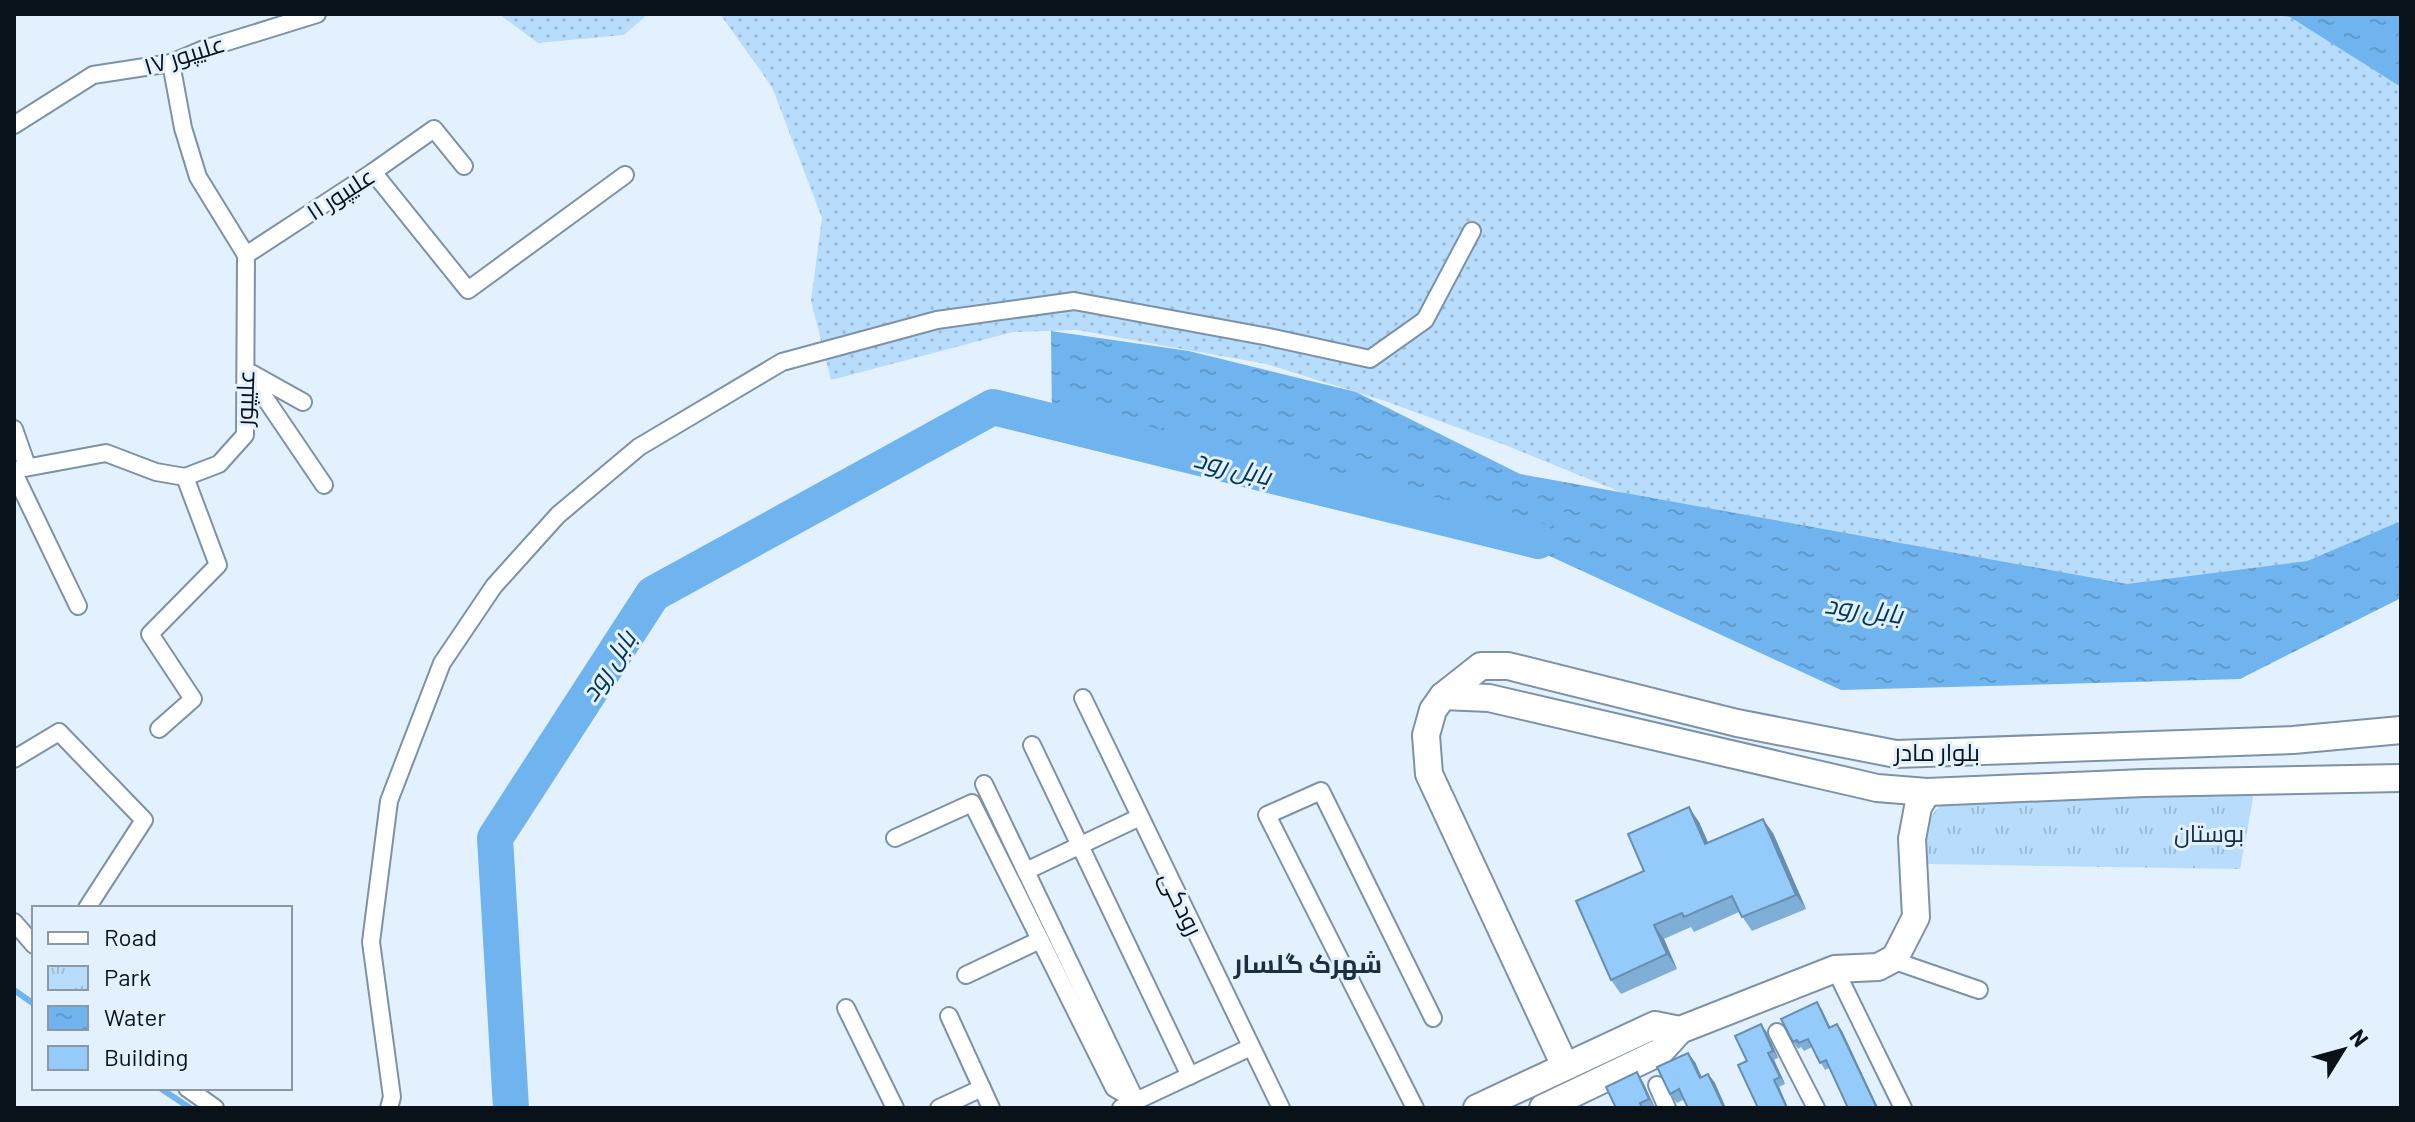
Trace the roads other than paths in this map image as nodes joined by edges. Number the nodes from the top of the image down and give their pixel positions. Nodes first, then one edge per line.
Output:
1 (317, 14) edge
2 (171, 63) junction
3 (14, 125) edge
4 (464, 166) dead end
5 (373, 172) junction
6 (625, 175) dead end
7 (1472, 231) dead end
8 (246, 255) junction
9 (246, 370) junction
10 (303, 402) dead end
11 (14, 429) edge
12 (18, 470) edge
13 (185, 477) junction
14 (324, 485) dead end
15 (78, 606) dead end
16 (1443, 696) junction
17 (1083, 698) dead end
18 (159, 729) dead end
19 (2401, 730) edge
20 (1032, 745) dead end
21 (14, 759) edge
22 (2401, 778) edge
23 (984, 784) dead end
24 (1927, 792) junction
25 (1140, 817) junction
26 (895, 838) dead end
27 (1080, 846) junction
28 (1026, 871) junction
29 (88, 906) edge
30 (14, 922) edge
31 (1040, 940) junction
32 (32, 943) edge
33 (1892, 960) junction
34 (1835, 969) junction
35 (966, 975) dead end
36 (1979, 990) dead end
37 (846, 1008) dead end
38 (949, 1016) dead end
39 (1433, 1018) dead end
40 (1680, 1030) junction
41 (1777, 1032) dead end
42 (1251, 1047) junction
43 (1565, 1066) junction
44 (1190, 1076) junction
45 (1657, 1085) edge
46 (982, 1088) junction
47 (190, 1090) edge
48 (1133, 1106) edge
49 (215, 1108) edge
50 (389, 1108) edge
51 (895, 1108) edge
52 (939, 1108) edge
53 (991, 1108) edge
54 (1281, 1108) edge
55 (1415, 1108) edge
56 (1477, 1108) edge
57 (1543, 1108) edge
58 (1667, 1108) edge
59 (1816, 1108) edge
60 (1903, 1108) edge

1 - 2 street, علیپور ۱۷
2 - 3 street, علیپور ۱۷
2 - 8 street
4 - 5 street, علیپور ۱۱
5 - 6 street
5 - 8 street, علیپور ۱۱
7 - 50 street
8 - 9 street, علیپور
9 - 10 street
9 - 13 street, علیپور
9 - 14 street
11 - 12 street
12 - 13 street
12 - 15 street
13 - 18 street
16 - 19 main road, بلوار مادر
16 - 24 main road, بلوار مادر
16 - 43 main road, بلوار مادر
17 - 25 street, رودکی
20 - 27 street
21 - 29 street
22 - 24 main road, بلوار مادر
23 - 28 street
24 - 33 main road
25 - 27 street
25 - 42 street, رودکی
26 - 31 street
27 - 28 street
27 - 44 street
28 - 48 street
30 - 32 street
31 - 35 street
31 - 48 street
33 - 34 main road
33 - 36 street
34 - 40 main road
34 - 60 street
37 - 51 street
38 - 46 street
39 - 55 street
40 - 43 main road
40 - 57 main road
41 - 59 street
42 - 44 street
42 - 54 street, رودکی
43 - 56 main road
44 - 48 street
45 - 58 street
46 - 52 street
46 - 53 street
47 - 49 street

